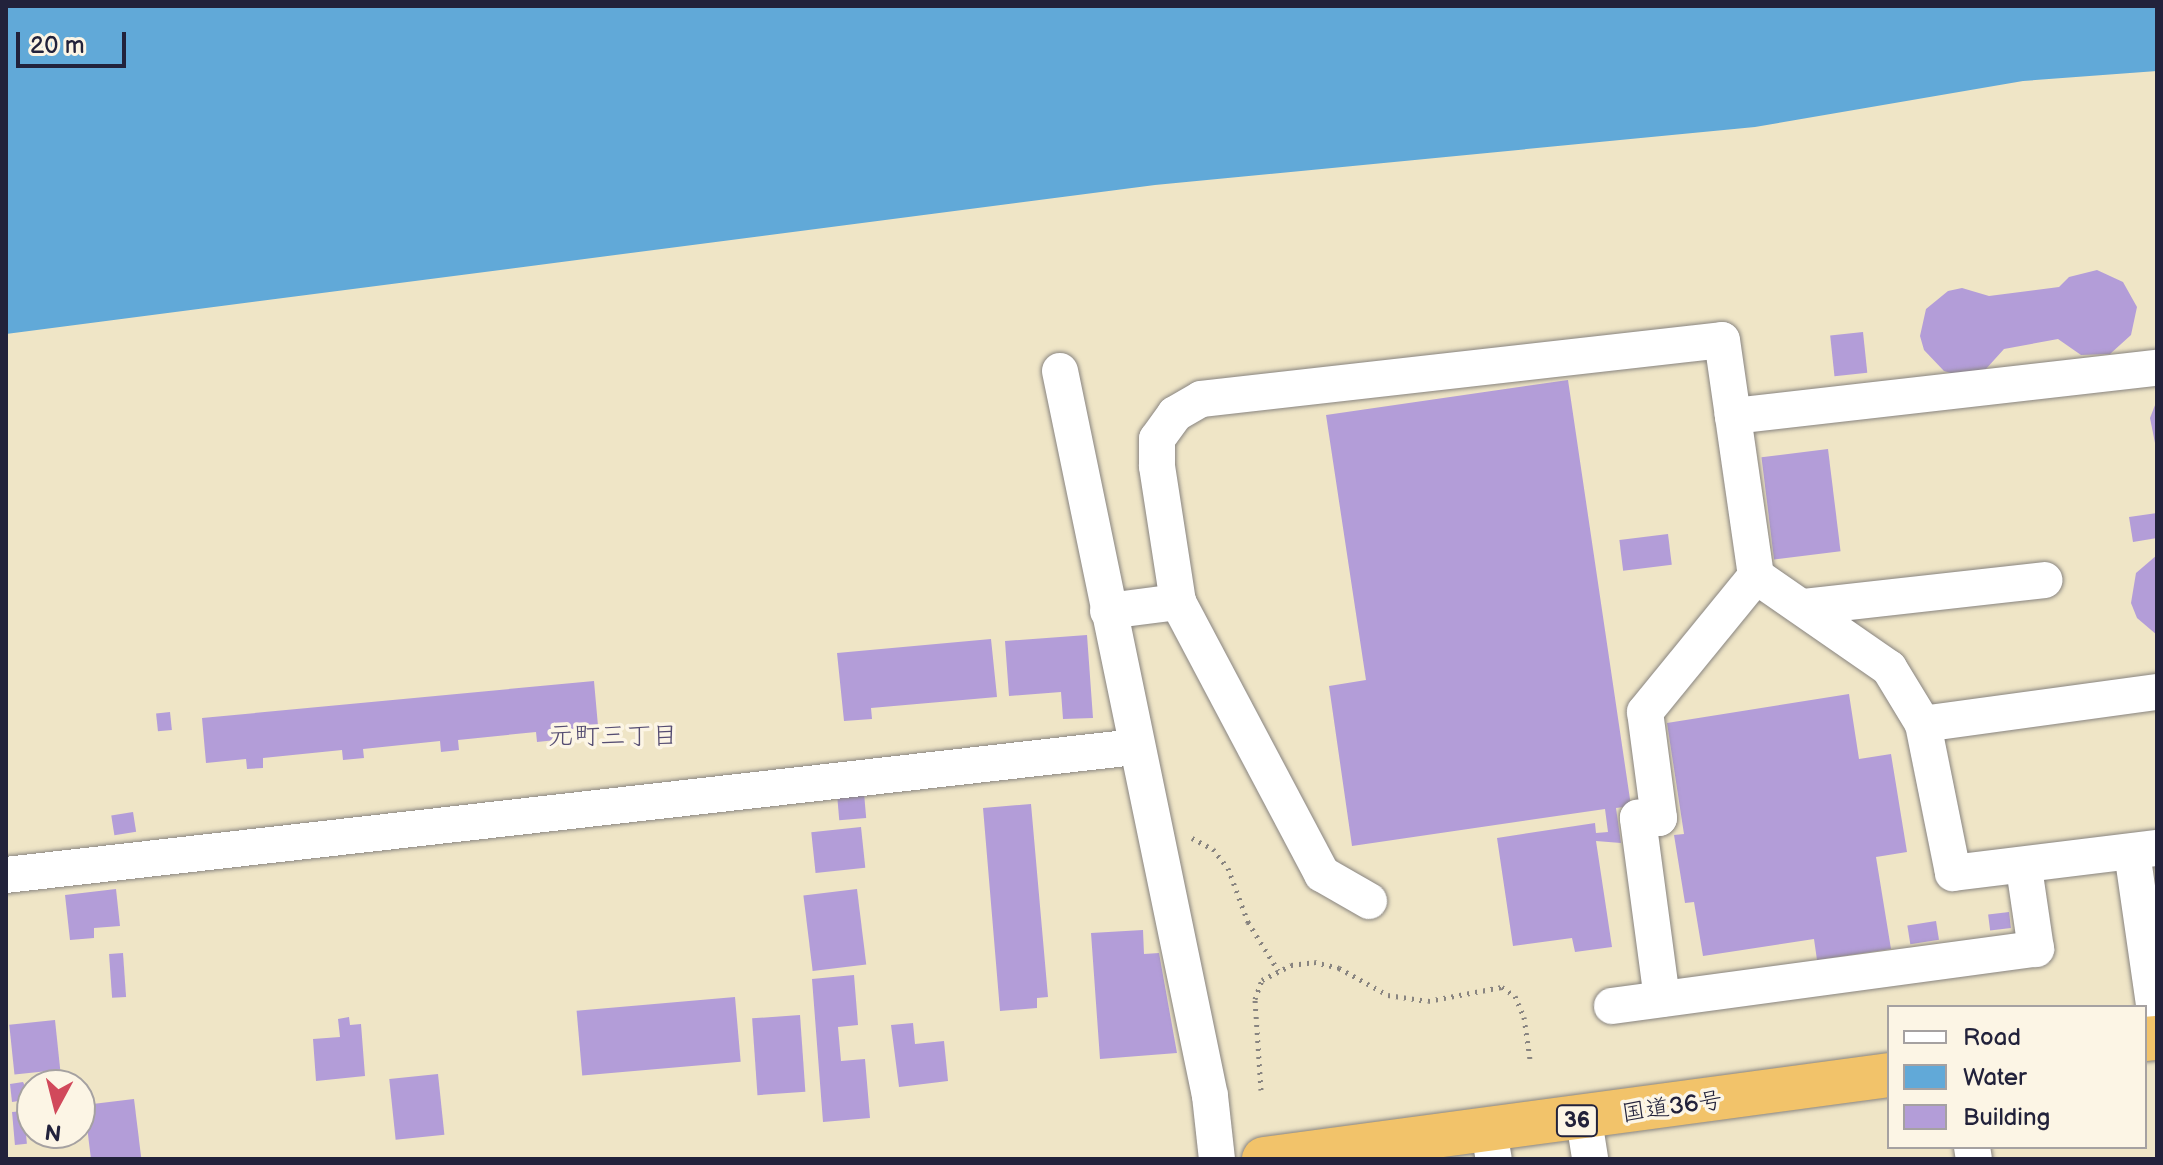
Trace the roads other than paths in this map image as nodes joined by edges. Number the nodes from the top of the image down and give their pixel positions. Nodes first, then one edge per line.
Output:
1 (2157, 368) edge
2 (1060, 371) dead end
3 (1733, 416) junction
4 (1756, 576) junction
5 (2044, 580) dead end
6 (1178, 602) junction
7 (1804, 607) junction
8 (1108, 611) junction
9 (2157, 692) edge
10 (1923, 724) junction
11 (1135, 747) junction
12 (2145, 850) edge
13 (2024, 868) junction
14 (6, 875) edge
15 (1369, 901) dead end
16 (1662, 999) junction
17 (1612, 1006) dead end
18 (2157, 1025) edge
19 (1887, 1075) edge
20 (1587, 1140) edge
21 (1492, 1145) edge
22 (1217, 1159) edge
23 (1264, 1159) edge

1 - 3 street
2 - 8 street
3 - 4 street
3 - 6 street
4 - 7 street
4 - 16 street
5 - 7 street
6 - 8 street
6 - 15 street
7 - 10 street
8 - 11 street
9 - 10 street
10 - 13 street
11 - 14 street
11 - 22 street
12 - 13 street
12 - 18 street
13 - 16 street
16 - 17 street
19 - 20 highway, 国道36号 / 36
20 - 21 highway, 国道36号 / 36
21 - 23 highway, 国道36号 / 36

